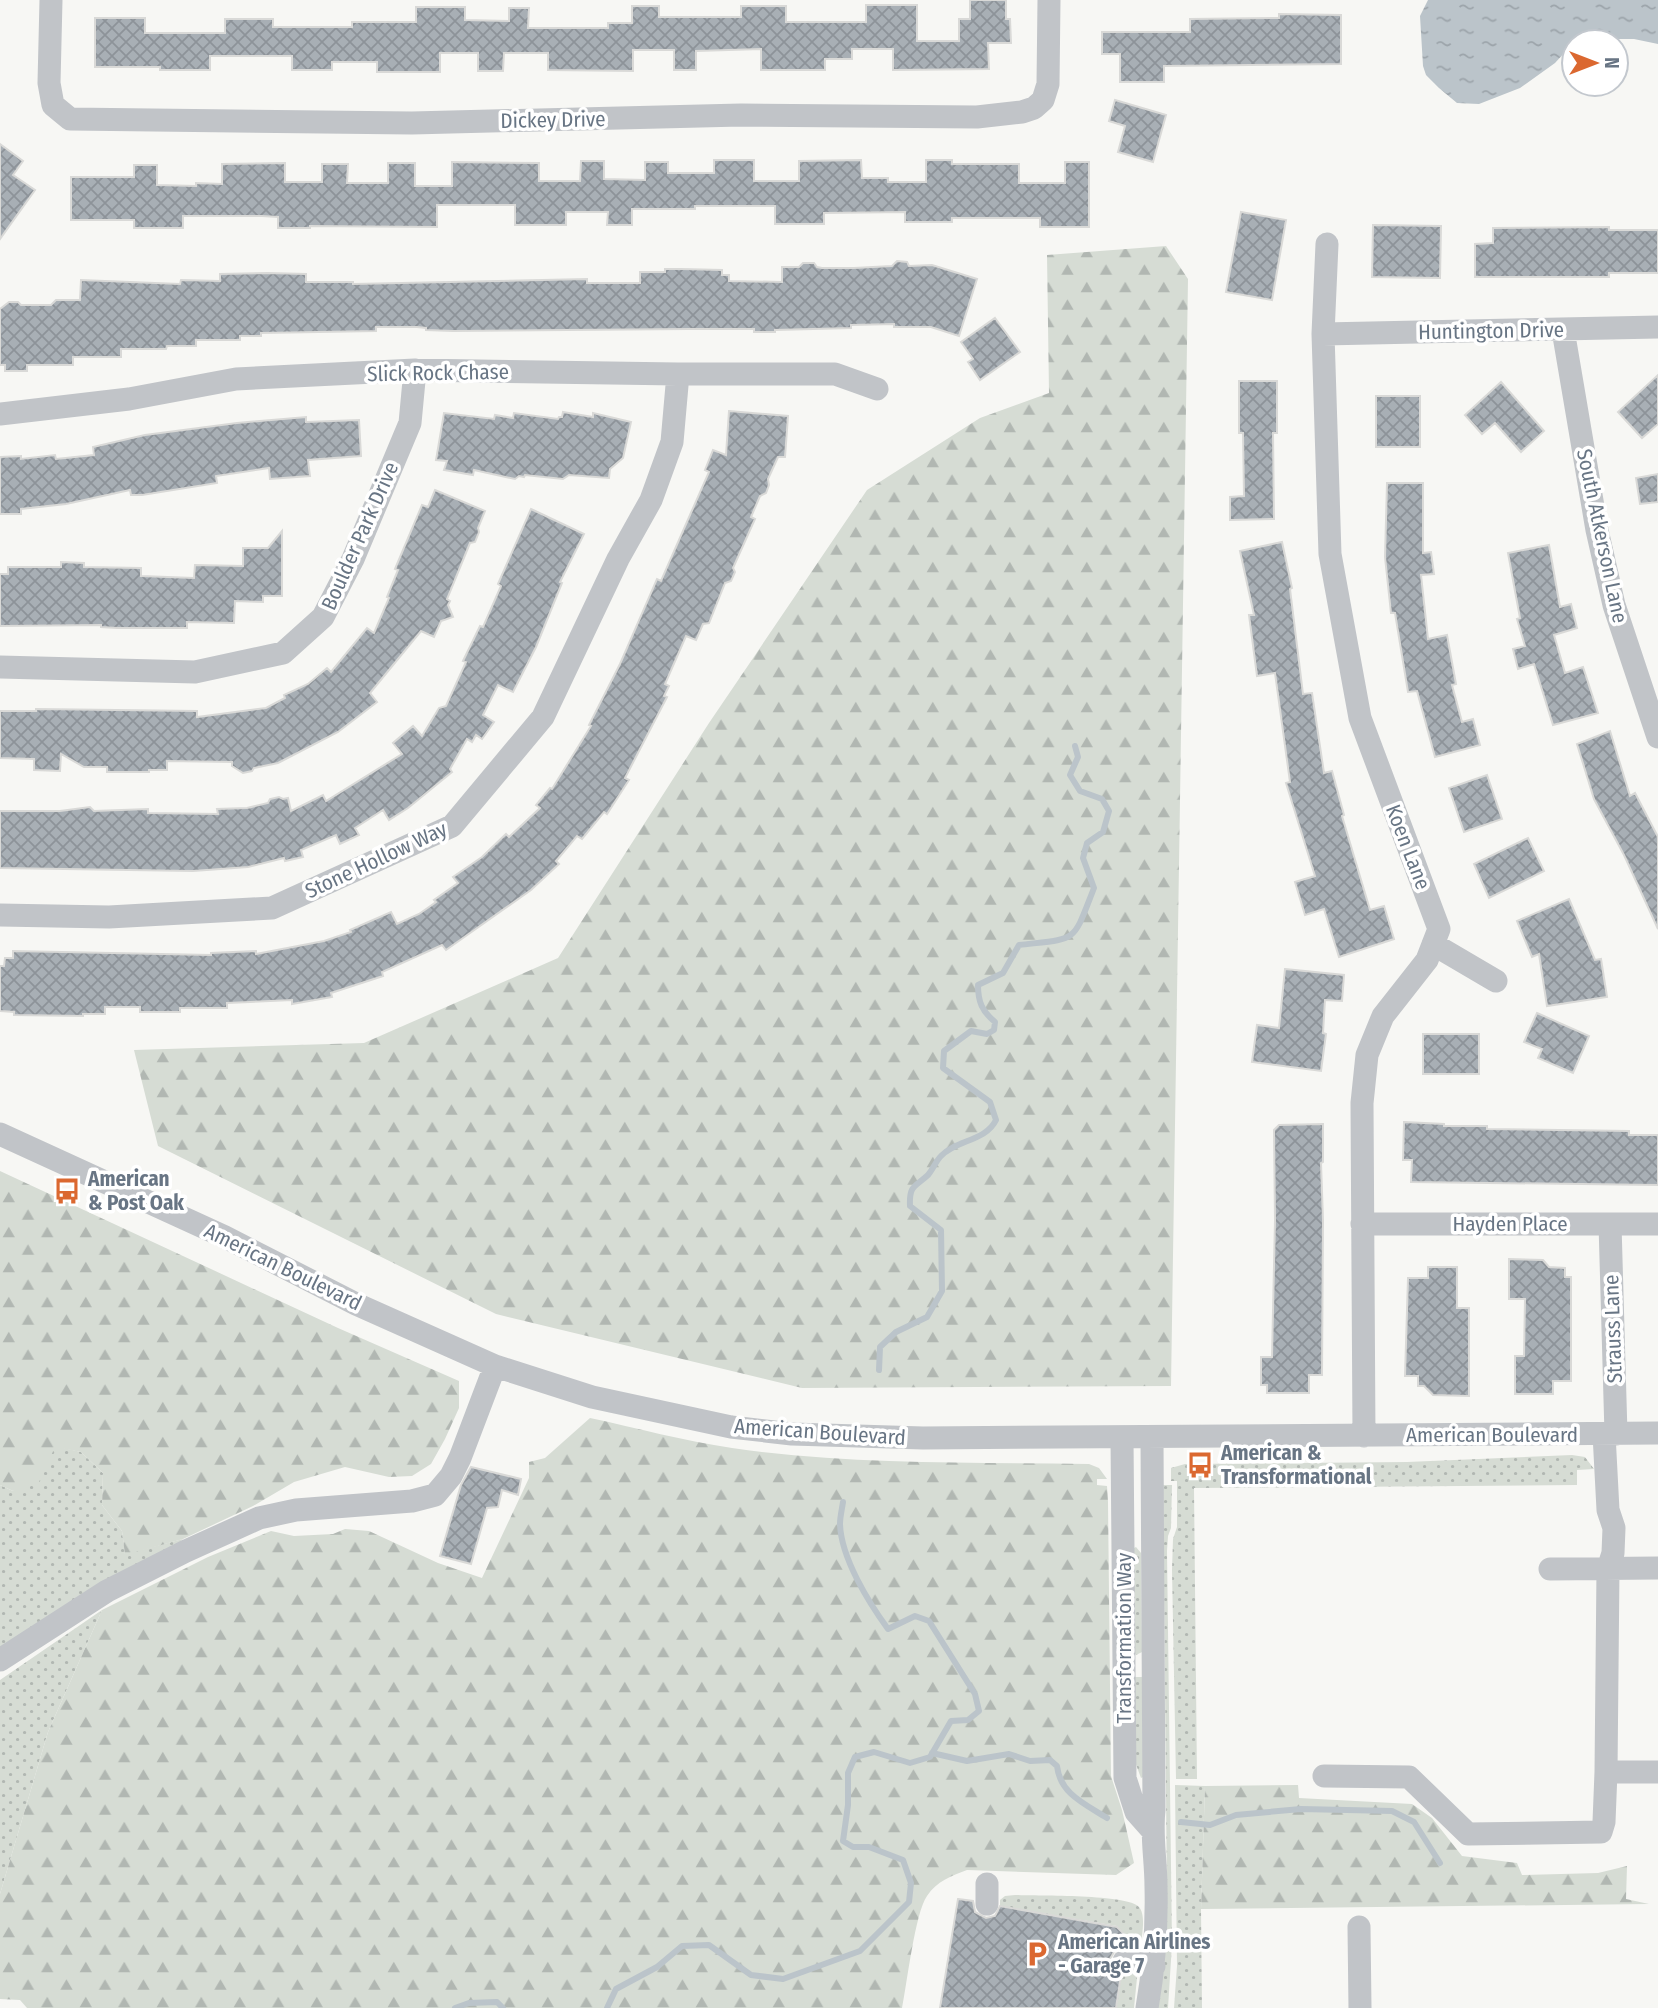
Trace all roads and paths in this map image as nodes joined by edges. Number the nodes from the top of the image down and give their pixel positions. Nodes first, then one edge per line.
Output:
1 (51, 0) edge
2 (1049, 0) edge
3 (1327, 244) dead end
4 (1658, 327) edge
5 (1563, 330) junction
6 (1323, 334) junction
7 (415, 370) junction
8 (678, 374) junction
9 (877, 389) dead end
10 (0, 414) edge
11 (0, 667) edge
12 (1658, 737) edge
13 (0, 915) edge
14 (1433, 944) junction
15 (1496, 981) dead end
16 (0, 1134) edge
17 (1362, 1224) junction
18 (1610, 1224) junction
19 (1658, 1224) edge
20 (495, 1366) junction
21 (1658, 1433) edge
22 (1610, 1434) junction
23 (1364, 1436) junction
24 (1122, 1438) junction
25 (1152, 1438) junction
26 (1658, 1568) edge
27 (1550, 1569) dead end
28 (1608, 1569) junction
29 (0, 1660) edge
30 (1606, 1772) junction
31 (1658, 1772) edge
32 (1324, 1776) dead end
33 (1152, 1830) junction
34 (1359, 1927) dead end
35 (1124, 1961) dead end
36 (1154, 1966) junction
37 (1147, 2008) edge
38 (1360, 2008) edge

1 - 2 street, Dickey Drive
3 - 6 street, Koen Lane
4 - 5 street, Huntington Drive
5 - 6 street, Huntington Drive
5 - 12 street, South Atkerson Lane
6 - 14 street, Koen Lane
7 - 8 street, Slick Rock Chase
7 - 10 street, Slick Rock Chase
7 - 11 street, Boulder Park Drive
8 - 9 street, Slick Rock Chase
8 - 13 street, Stone Hollow Way
14 - 15 street
14 - 17 street
16 - 20 street, American Boulevard
17 - 18 street, Hayden Place
17 - 23 street
18 - 19 street, Hayden Place
18 - 22 street, Strauss Lane
20 - 24 street, American Boulevard
20 - 29 street
21 - 22 street, American Boulevard
22 - 23 street, American Boulevard
22 - 28 street, Strauss Lane
23 - 25 street, American Boulevard
24 - 25 street, American Boulevard
24 - 33 street, Transformation Way
25 - 33 street, Transformation Way
26 - 28 street
27 - 28 street
28 - 30 street, Strauss Lane
30 - 31 street
30 - 32 street, Strauss Lane
33 - 36 street, Transformation Way
34 - 38 street
35 - 36 street
36 - 37 street, Transformation Way

